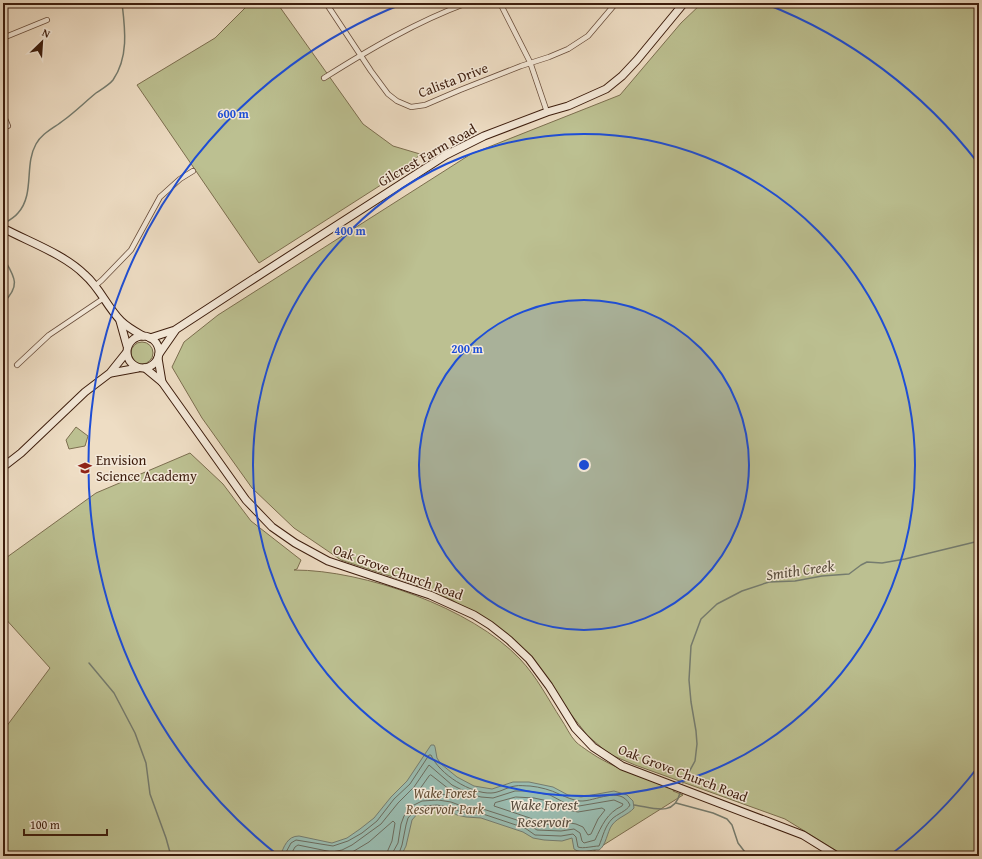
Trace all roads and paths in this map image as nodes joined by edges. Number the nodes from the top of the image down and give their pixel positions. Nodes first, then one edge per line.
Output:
1 (326, 3) edge
2 (467, 3) edge
3 (500, 3) edge
4 (616, 3) edge
5 (684, 3) edge
6 (47, 20) dead end
7 (3, 38) edge
8 (360, 55) junction
9 (530, 62) junction
10 (324, 78) dead end
11 (547, 112) junction
12 (3, 114) edge
13 (8, 126) dead end
14 (193, 171) dead end
15 (3, 228) edge
16 (95, 286) junction
17 (104, 298) junction
18 (120, 320) junction
19 (175, 330) junction
20 (147, 337) junction
21 (127, 350) junction
22 (158, 356) junction
23 (17, 365) dead end
24 (142, 368) junction
25 (110, 373) junction
26 (162, 382) junction
27 (3, 467) edge
28 (837, 856) edge

1 - 8 street, Calista Drive
2 - 8 street
3 - 9 street
4 - 9 street, Calista Drive
5 - 11 main road, Gilcrest Farm Road
6 - 7 street
8 - 9 street, Calista Drive
8 - 10 street
9 - 11 street
11 - 19 main road, Gilcrest Farm Road
12 - 13 street
14 - 16 street
15 - 16 main road
16 - 17 main road
17 - 18 main road
17 - 23 street
18 - 20 main road
18 - 21 main road
19 - 20 main road, Gilcrest Farm Road
19 - 22 main road, Gilcrest Farm Road
20 - 21 main road
20 - 22 main road
21 - 24 main road
21 - 25 main road
22 - 24 main road
22 - 26 main road, Oak Grove Church Road
24 - 25 main road
24 - 26 main road, Oak Grove Church Road
25 - 27 main road
26 - 28 main road, Oak Grove Church Road

